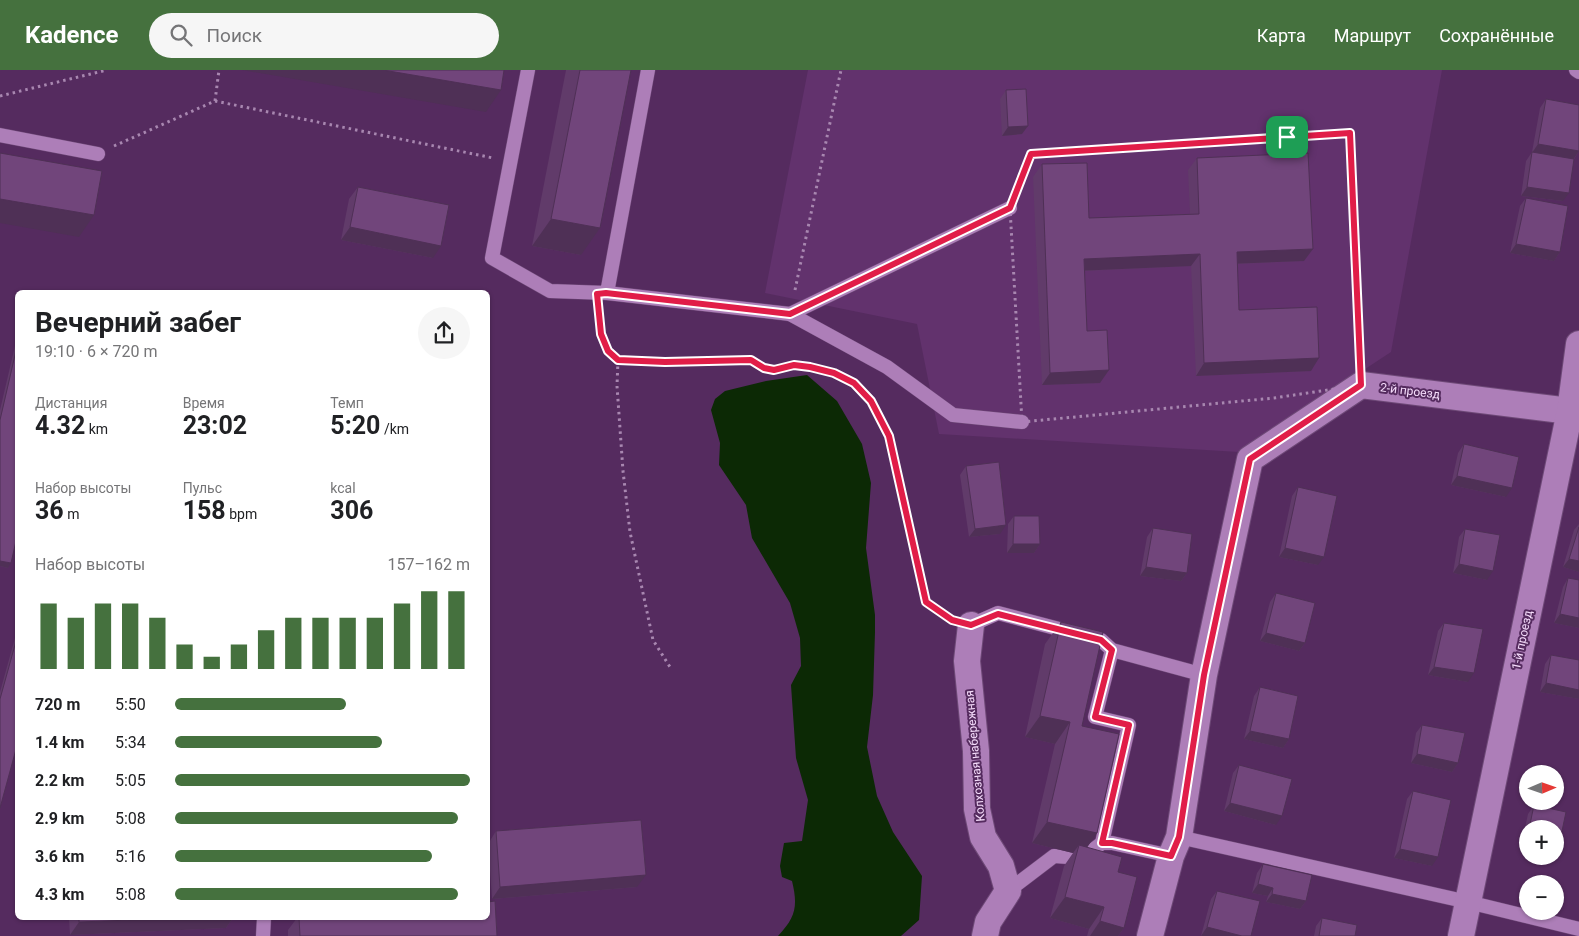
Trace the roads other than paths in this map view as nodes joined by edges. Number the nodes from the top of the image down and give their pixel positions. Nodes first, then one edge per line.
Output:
1 (528, 70) edge
2 (648, 70) edge
3 (0, 135) edge
4 (98, 154) road end
5 (1010, 208) road end
6 (602, 294) junction
7 (790, 314) junction
8 (1579, 344) edge
9 (1570, 411) junction
10 (1022, 422) road end
11 (971, 625) joint
12 (1112, 650) junction
13 (1204, 675) junction
14 (1102, 843) junction
15 (1175, 847) junction
16 (1008, 891) junction
17 (1468, 902) junction
18 (264, 920) edge
19 (1579, 929) edge
20 (263, 936) edge
21 (985, 936) edge
22 (1150, 936) edge
23 (1461, 936) edge

1 - 6 lane
2 - 6 lane
3 - 4 lane
5 - 7 lane
6 - 7 lane
7 - 10 lane
8 - 9 street, 1-й проезд
9 - 13 street, 2-й проезд
9 - 17 street, 1-й проезд
11 - 12 lane
11 - 16 street, Колхозная набережная
12 - 13 lane
12 - 14 lane
13 - 15 street
14 - 15 lane
14 - 16 lane
15 - 17 lane
15 - 22 street
16 - 21 street
17 - 19 lane
17 - 23 street, 1-й проезд
18 - 20 lane

